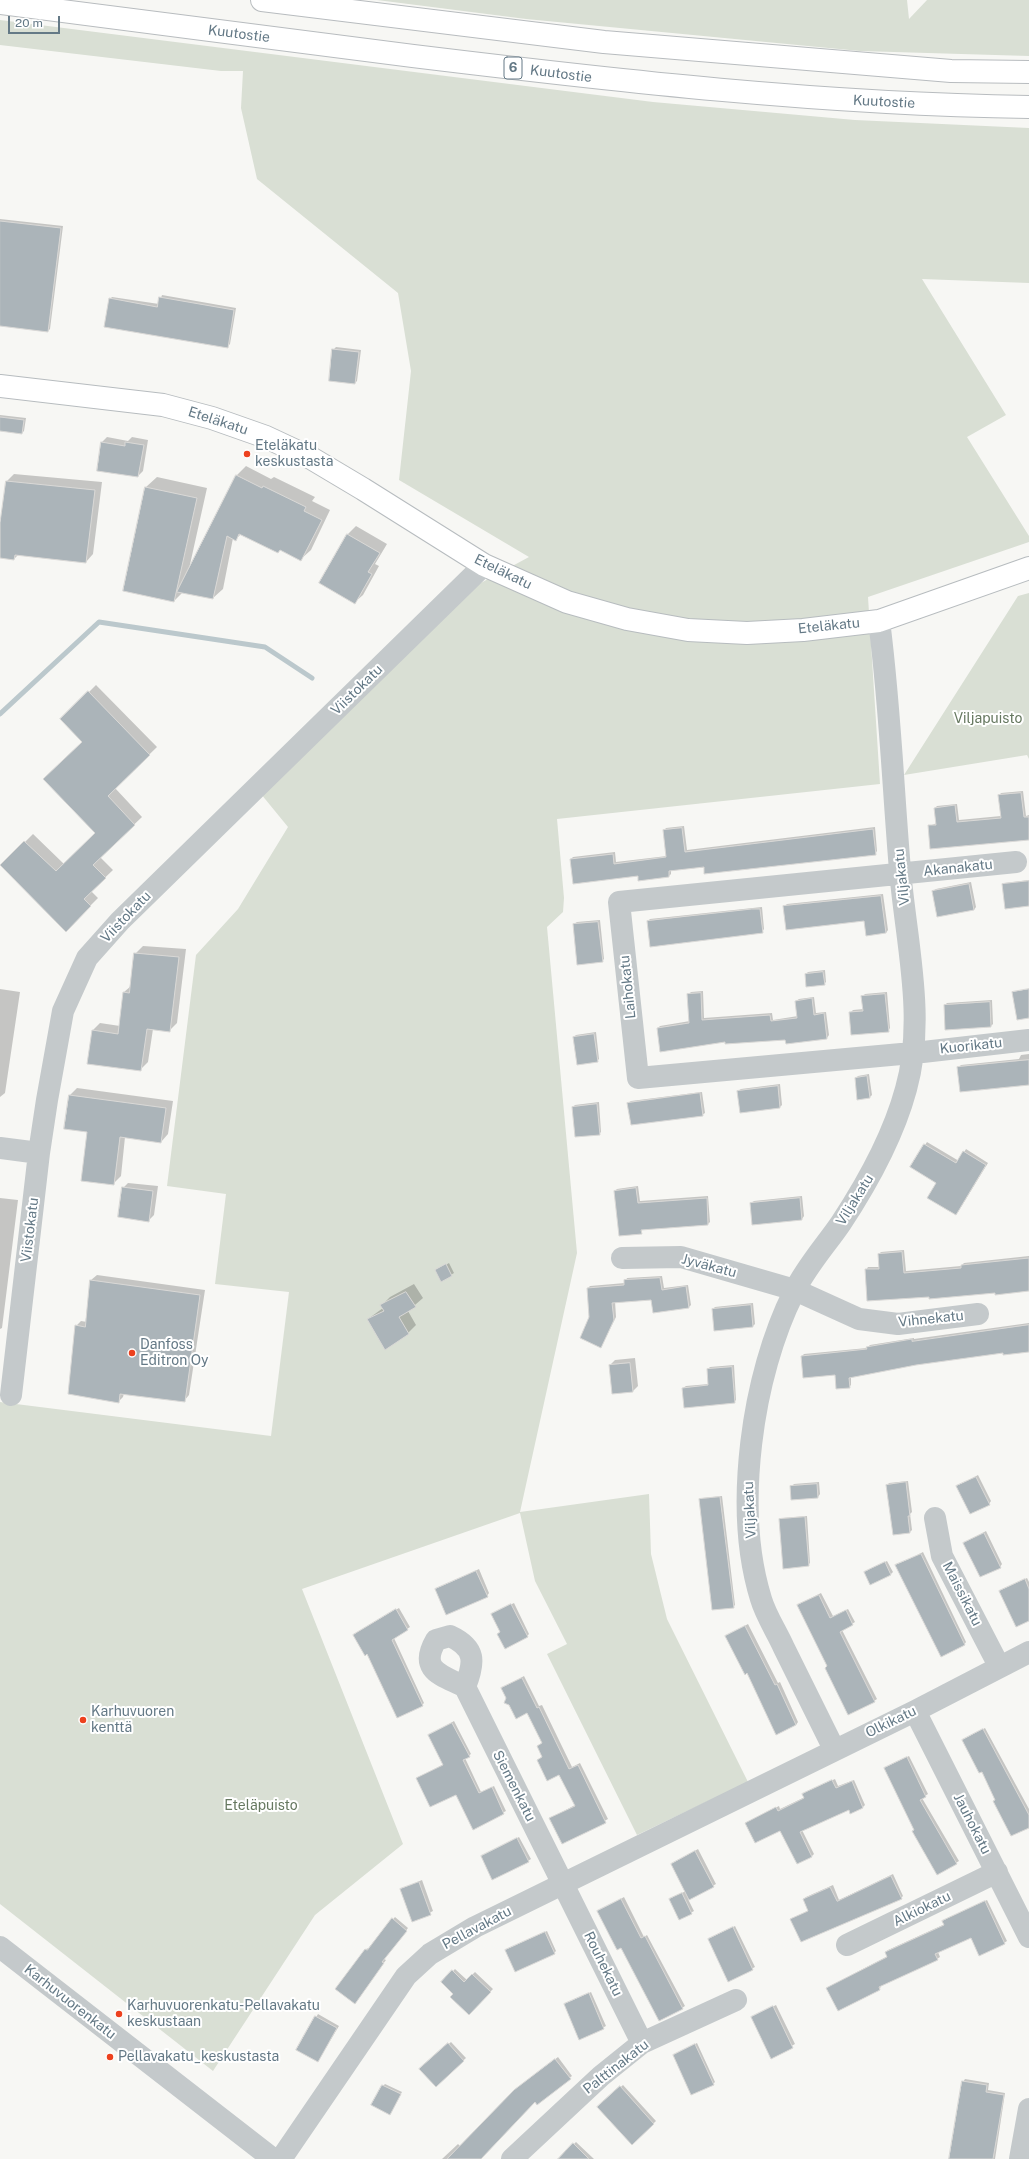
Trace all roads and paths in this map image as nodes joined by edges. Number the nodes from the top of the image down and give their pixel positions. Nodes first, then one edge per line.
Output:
1 (262, 0) edge
2 (0, 4) edge
3 (1029, 72) edge
4 (1029, 106) edge
5 (0, 386) edge
6 (484, 565) junction
7 (1029, 568) edge
8 (879, 621) junction
9 (1016, 862) dead end
10 (900, 874) junction
11 (1029, 1040) edge
12 (913, 1053) junction
13 (0, 1148) edge
14 (39, 1152) junction
15 (622, 1258) dead end
16 (795, 1290) junction
17 (978, 1314) dead end
18 (11, 1395) dead end
19 (935, 1518) dead end
20 (1029, 1652) edge
21 (999, 1666) junction
22 (465, 1688) dead end
23 (915, 1711) junction
24 (834, 1749) junction
25 (752, 1790) joint
26 (997, 1872) junction
27 (564, 1884) junction
28 (1029, 1938) edge
29 (848, 1945) dead end
30 (0, 1947) edge
31 (736, 2000) dead end
32 (642, 2043) junction
33 (1029, 2113) edge
34 (273, 2159) edge
35 (281, 2159) edge
36 (512, 2159) edge
37 (1020, 2159) edge

1 - 3 main road
2 - 4 main road, Kuutostie / 6
5 - 6 main road, Eteläkatu
6 - 8 main road, Eteläkatu
6 - 14 street, Viistokatu
7 - 8 main road, Eteläkatu
8 - 10 street, Viljakatu
9 - 10 street, Akanakatu
10 - 12 street, Viljakatu
10 - 12 street, Laihokatu
11 - 12 street, Kuorikatu
12 - 16 street, Viljakatu
13 - 14 street
14 - 18 street, Viistokatu
15 - 16 street, Jyväkatu
16 - 17 street, Vihnekatu
16 - 24 street, Viljakatu
19 - 21 street, Maissikatu
20 - 21 street, Olkikatu
21 - 23 street, Olkikatu
22 - 27 street, Siemenkatu
23 - 24 street, Olkikatu
23 - 26 street, Jauhokatu
24 - 25 street, Olkikatu
25 - 27 street, Pellavakatu
26 - 28 street, Jauhokatu
26 - 29 street, Alkiokatu
27 - 32 street, Rouhekatu
27 - 35 street, Pellavakatu
30 - 34 street, Karhuvuorenkatu
31 - 32 street, Palttinakatu
32 - 36 street, Palttinakatu
33 - 37 street

